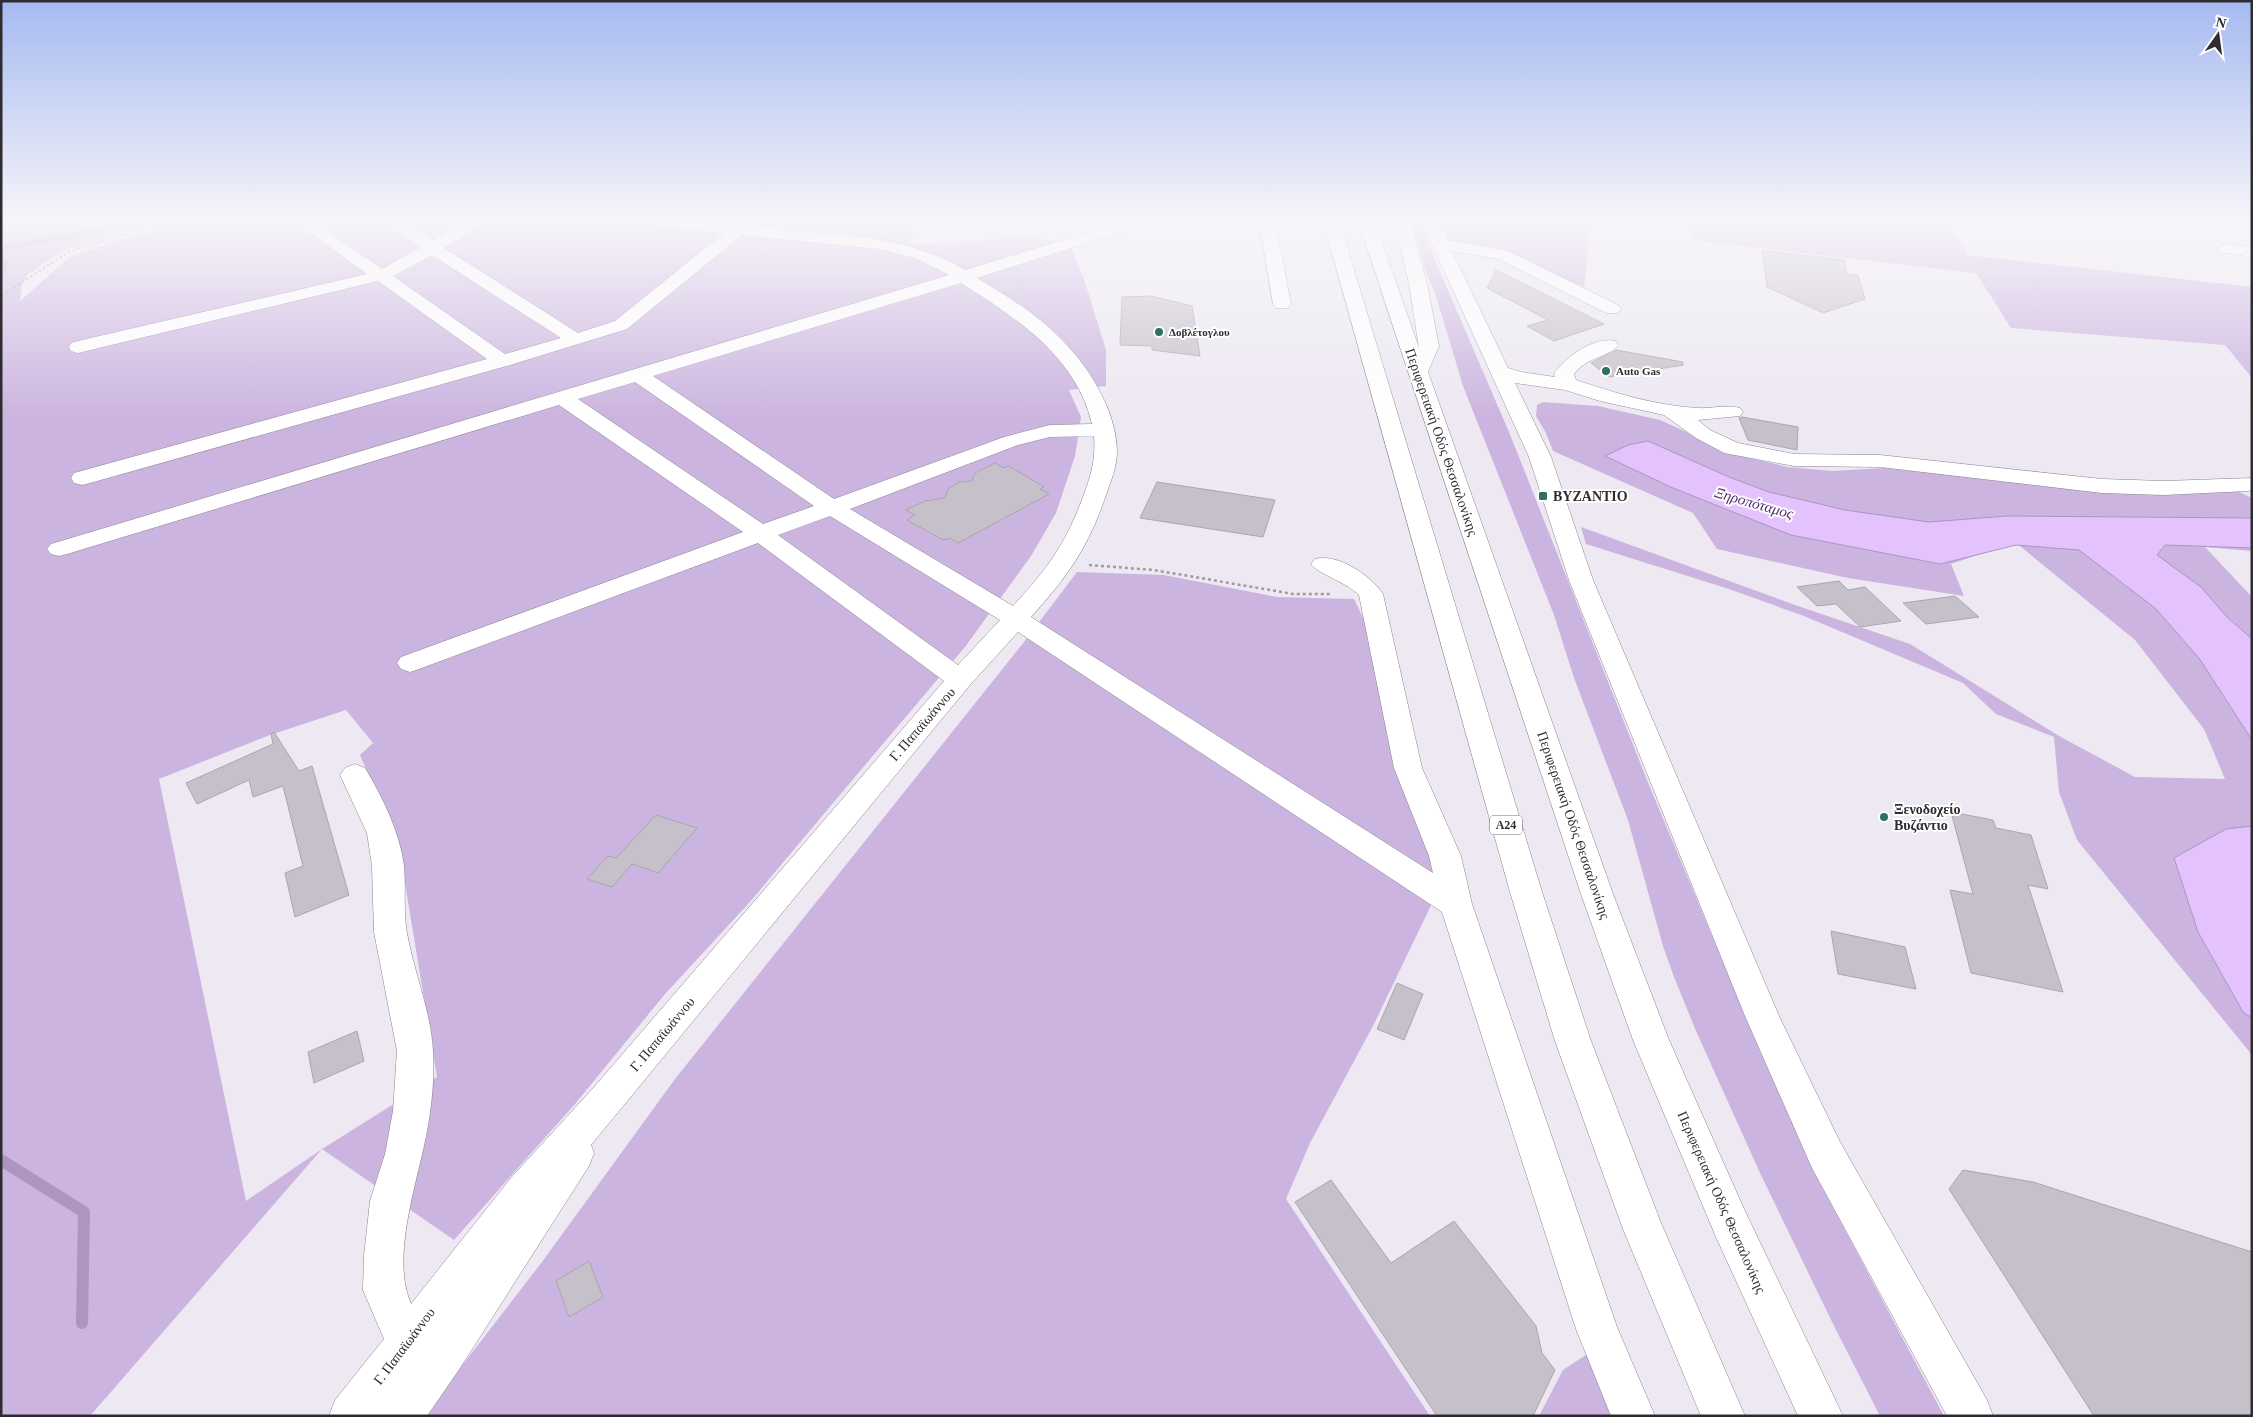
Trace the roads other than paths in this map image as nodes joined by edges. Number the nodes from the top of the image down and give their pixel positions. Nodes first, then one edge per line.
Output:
1 (337, 286) edge
2 (395, 286) edge
3 (491, 286) edge
4 (669, 286) edge
5 (932, 286) edge
6 (980, 286) edge
7 (1279, 286) edge
8 (1350, 286) edge
9 (1389, 286) edge
10 (1418, 286) edge
11 (1461, 286) edge
12 (1567, 286) edge
13 (1282, 304) dead end
14 (1612, 309) dead end
15 (576, 340) junction
16 (1609, 345) dead end
17 (78, 347) dead end
18 (503, 361) junction
19 (1418, 372) junction
20 (1500, 372) junction
21 (638, 375) junction
22 (1568, 384) junction
23 (561, 397) junction
24 (1518, 408) junction
25 (1671, 410) junction
26 (1733, 412) dead end
27 (1104, 430) junction
28 (82, 478) dead end
29 (2248, 484) dead end
30 (831, 507) junction
31 (760, 533) junction
32 (59, 549) dead end
33 (1323, 564) dead end
34 (1015, 618) junction
35 (410, 663) dead end
36 (960, 680) junction
37 (355, 775) dead end
38 (1456, 904) junction
39 (608, 1098) junction
40 (409, 1339) junction
41 (445, 1353) junction
42 (351, 1416) edge
43 (400, 1416) edge
44 (1633, 1416) edge
45 (1722, 1416) edge
46 (1821, 1416) edge
47 (1971, 1416) edge

1 - 17 main road
2 - 18 main road
3 - 15 main road
4 - 15 main road
5 - 21 main road
6 - 27 main road, Γ. Παπαϊωάννου
7 - 13 main road
8 - 45 main road, Α24
9 - 19 main road, Περιφερειακή Οδός Θεσσαλονίκης
10 - 19 main road
11 - 20 main road
12 - 14 main road
15 - 18 main road
16 - 22 main road
18 - 28 main road
19 - 46 main road, Περιφερειακή Οδός Θεσσαλονίκης
20 - 22 main road
20 - 24 main road
21 - 23 main road
21 - 30 main road
22 - 24 main road
22 - 25 main road
23 - 31 main road
23 - 32 main road
24 - 47 main road
25 - 26 main road
25 - 29 main road
27 - 30 main road
27 - 34 main road, Γ. Παπαϊωάννου
30 - 31 main road
30 - 34 main road
31 - 35 main road
31 - 36 main road
33 - 38 main road
34 - 36 main road, Γ. Παπαϊωάννου
34 - 38 main road
36 - 39 main road, Γ. Παπαϊωάννου
37 - 40 main road
38 - 44 main road
39 - 40 main road, Γ. Παπαϊωάννου
39 - 41 main road
40 - 41 main road
40 - 42 main road, Γ. Παπαϊωάννου
41 - 43 main road

